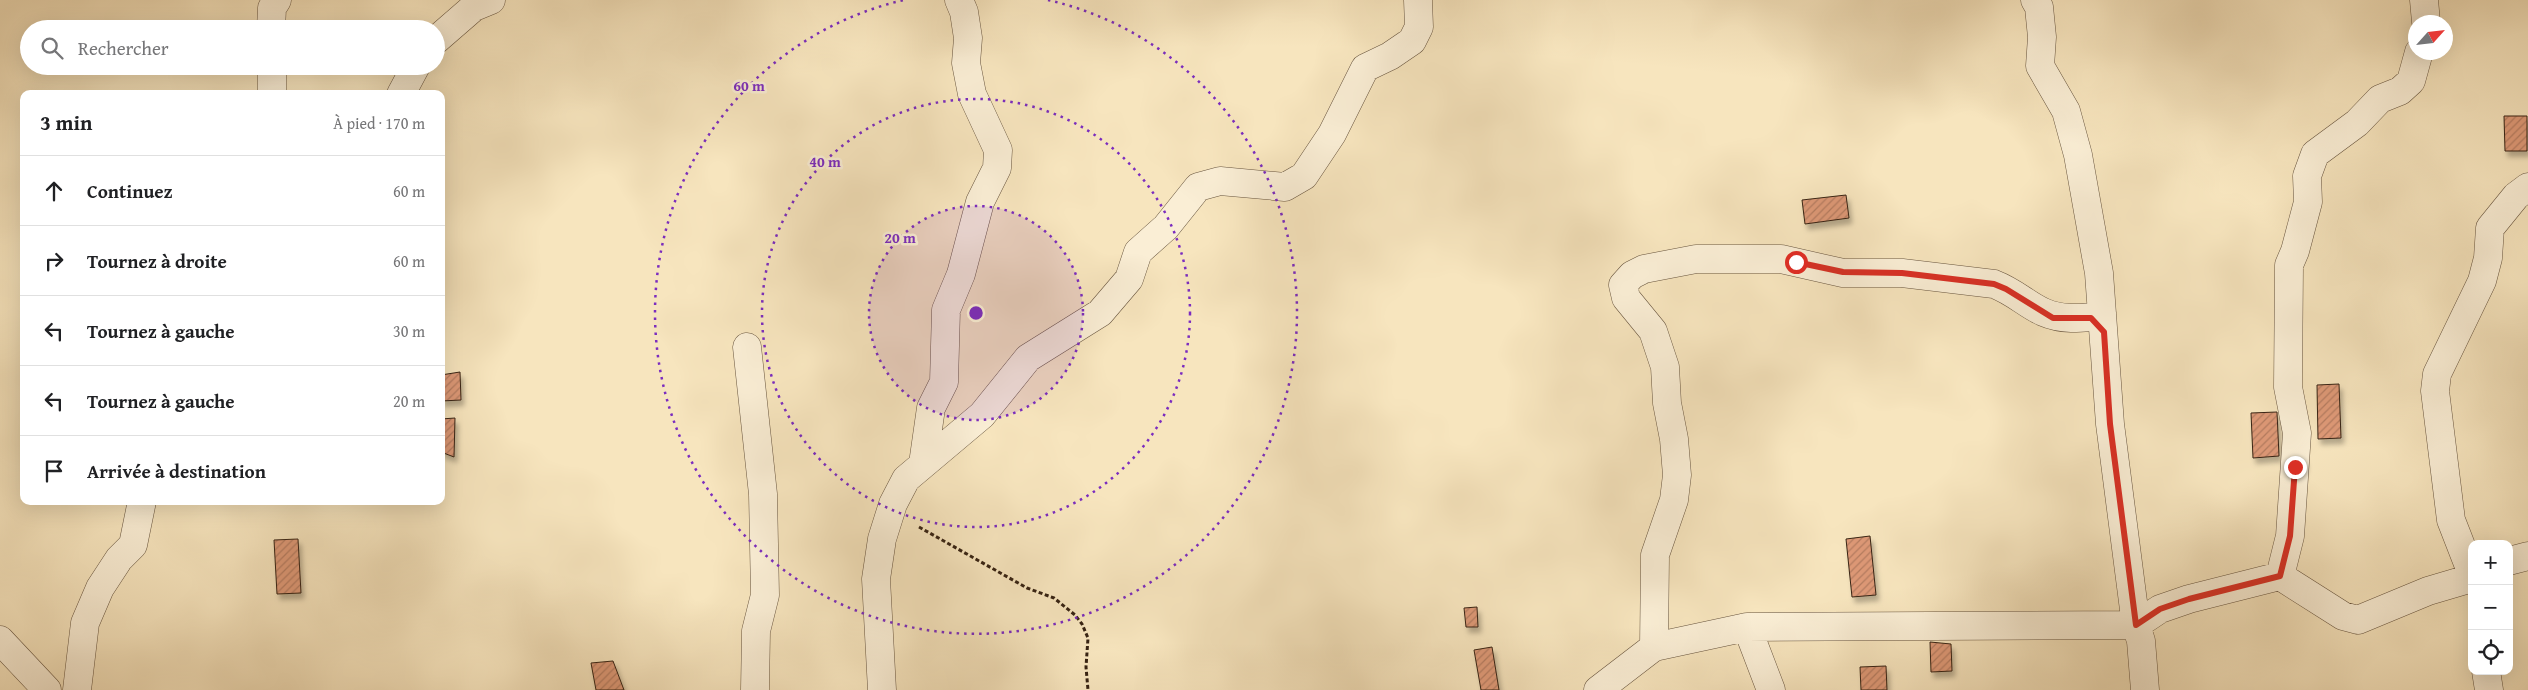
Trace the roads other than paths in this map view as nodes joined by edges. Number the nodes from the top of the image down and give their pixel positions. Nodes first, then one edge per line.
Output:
1 (277, 0) edge
2 (491, 0) edge
3 (958, 0) edge
4 (1418, 0) edge
5 (2035, 0) edge
6 (2424, 0) edge
7 (2425, 15) edge
8 (271, 20) edge
9 (445, 32) edge
10 (2416, 60) edge
11 (272, 75) edge
12 (411, 75) edge
13 (272, 90) edge
14 (403, 90) edge
15 (2528, 187) edge
16 (2099, 321) junction
17 (747, 347) dead end
18 (923, 464) junction
19 (141, 505) edge
20 (2528, 556) edge
21 (2513, 560) edge
22 (2468, 564) edge
23 (2280, 576) junction
24 (2468, 579) edge
25 (2136, 625) junction
26 (1747, 627) junction
27 (0, 640) edge
28 (1654, 647) junction
29 (2487, 675) edge
30 (47, 690) edge
31 (77, 690) edge
32 (756, 690) edge
33 (882, 690) edge
34 (1598, 690) edge
35 (1771, 690) edge
36 (2145, 690) edge
37 (2489, 690) edge

1 - 8 street
2 - 9 street
3 - 18 street
4 - 18 street
5 - 16 street
6 - 7 street
10 - 23 street
11 - 13 street
12 - 14 street
15 - 22 street
16 - 25 street
16 - 28 street
17 - 32 street
18 - 33 street
19 - 31 street
20 - 21 street
23 - 24 street
23 - 25 street
25 - 26 street
25 - 36 street
26 - 28 street
26 - 35 street
27 - 30 street
28 - 34 street
29 - 37 street

